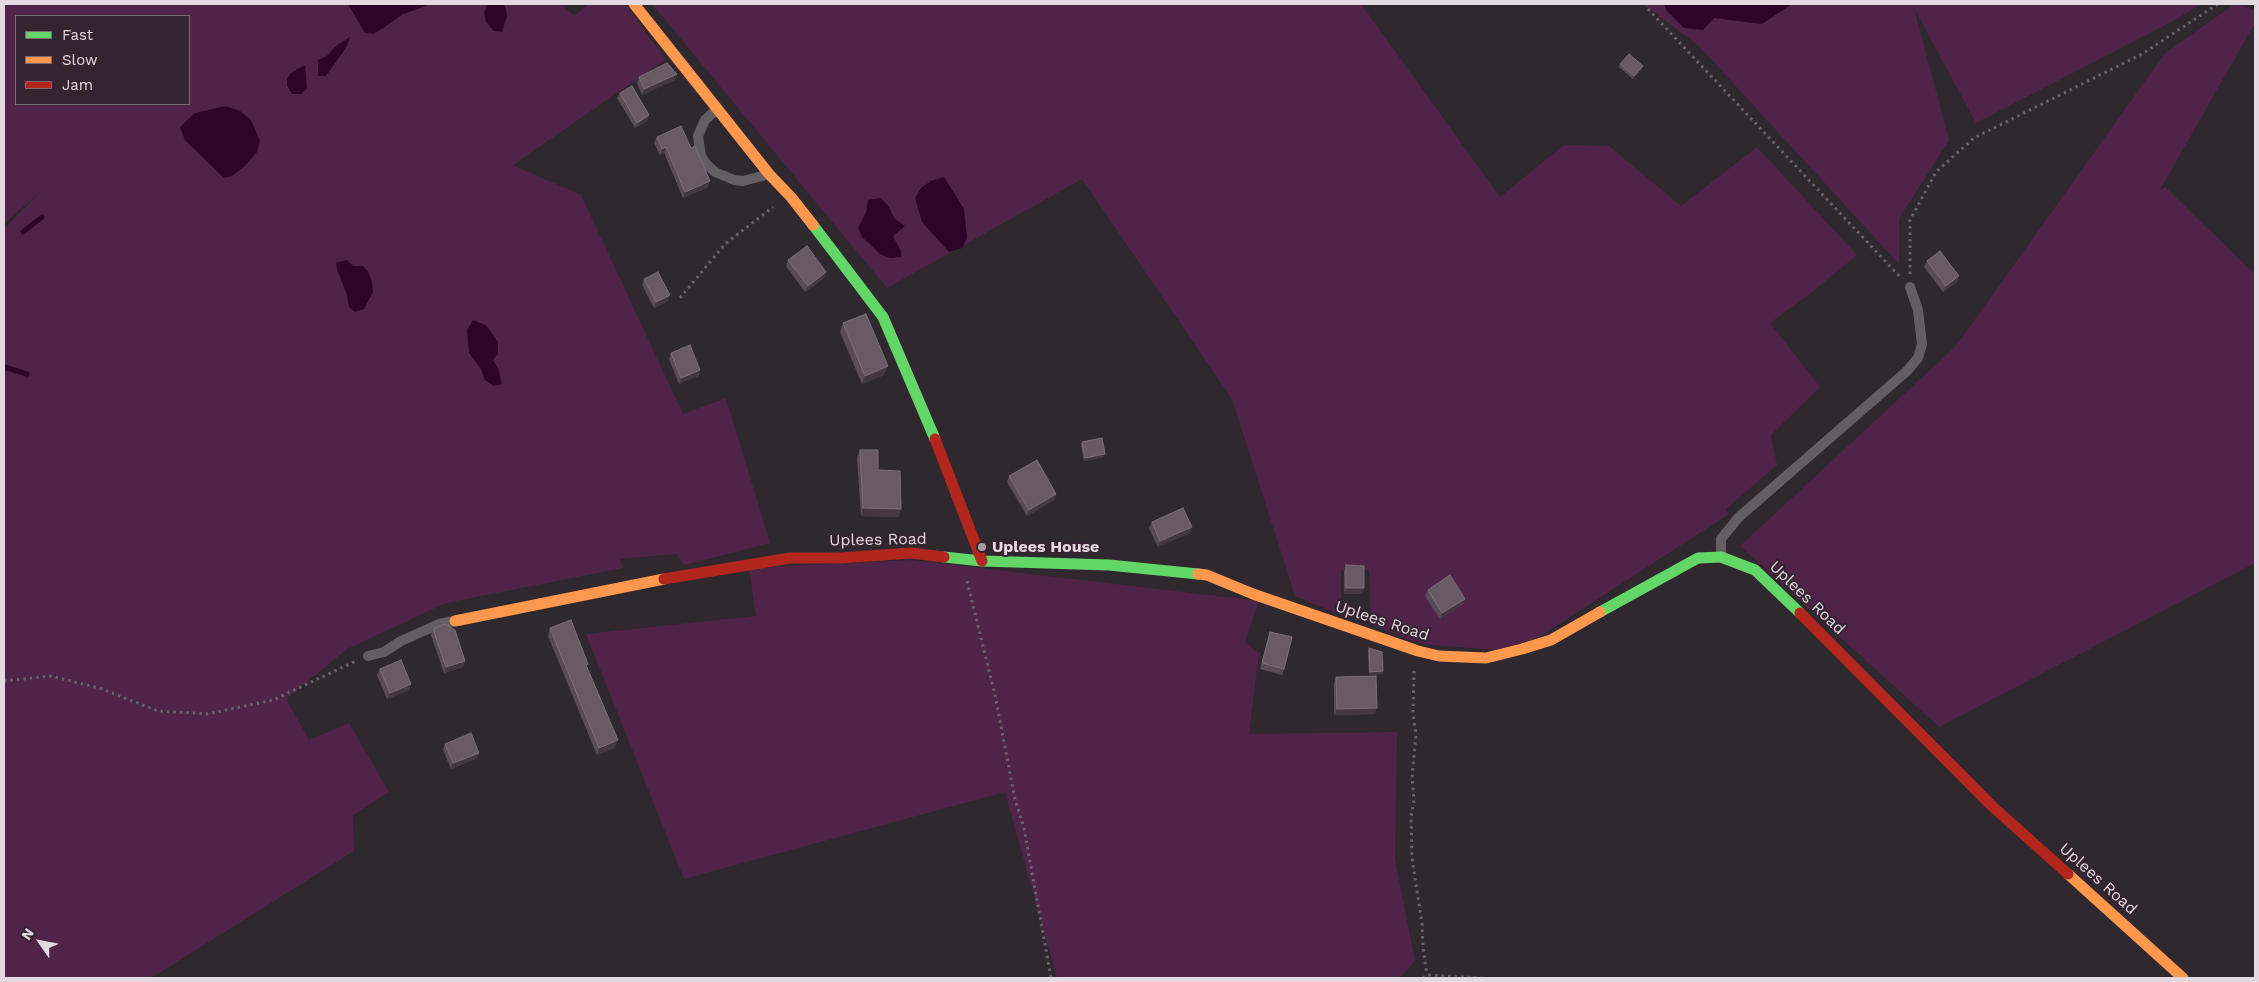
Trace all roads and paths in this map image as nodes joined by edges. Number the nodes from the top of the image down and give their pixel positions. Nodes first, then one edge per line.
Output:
1 (634, 4) edge
2 (2218, 4) edge
3 (1648, 9) dead end
4 (718, 109) junction
5 (769, 174) junction
6 (790, 197) junction
7 (1910, 287) junction
8 (680, 298) dead end
9 (1721, 557) junction
10 (964, 558) junction
11 (982, 561) junction
12 (455, 620) joint
13 (1418, 652) junction
14 (368, 656) joint
15 (4, 681) edge
16 (1427, 975) junction
17 (1051, 978) edge
18 (1423, 978) edge
19 (1482, 978) edge
20 (2183, 978) edge

1 - 4 street
2 - 7 path
3 - 7 path
4 - 5 street
4 - 5 lane
5 - 6 street
6 - 8 path
6 - 11 street
7 - 9 lane
9 - 13 street, Uplees Road
9 - 20 street, Uplees Road
10 - 11 street, Uplees Road
10 - 12 street, Uplees Road
10 - 17 path
11 - 13 street, Uplees Road
12 - 14 lane
13 - 16 path
14 - 15 path
16 - 18 path
16 - 19 path

